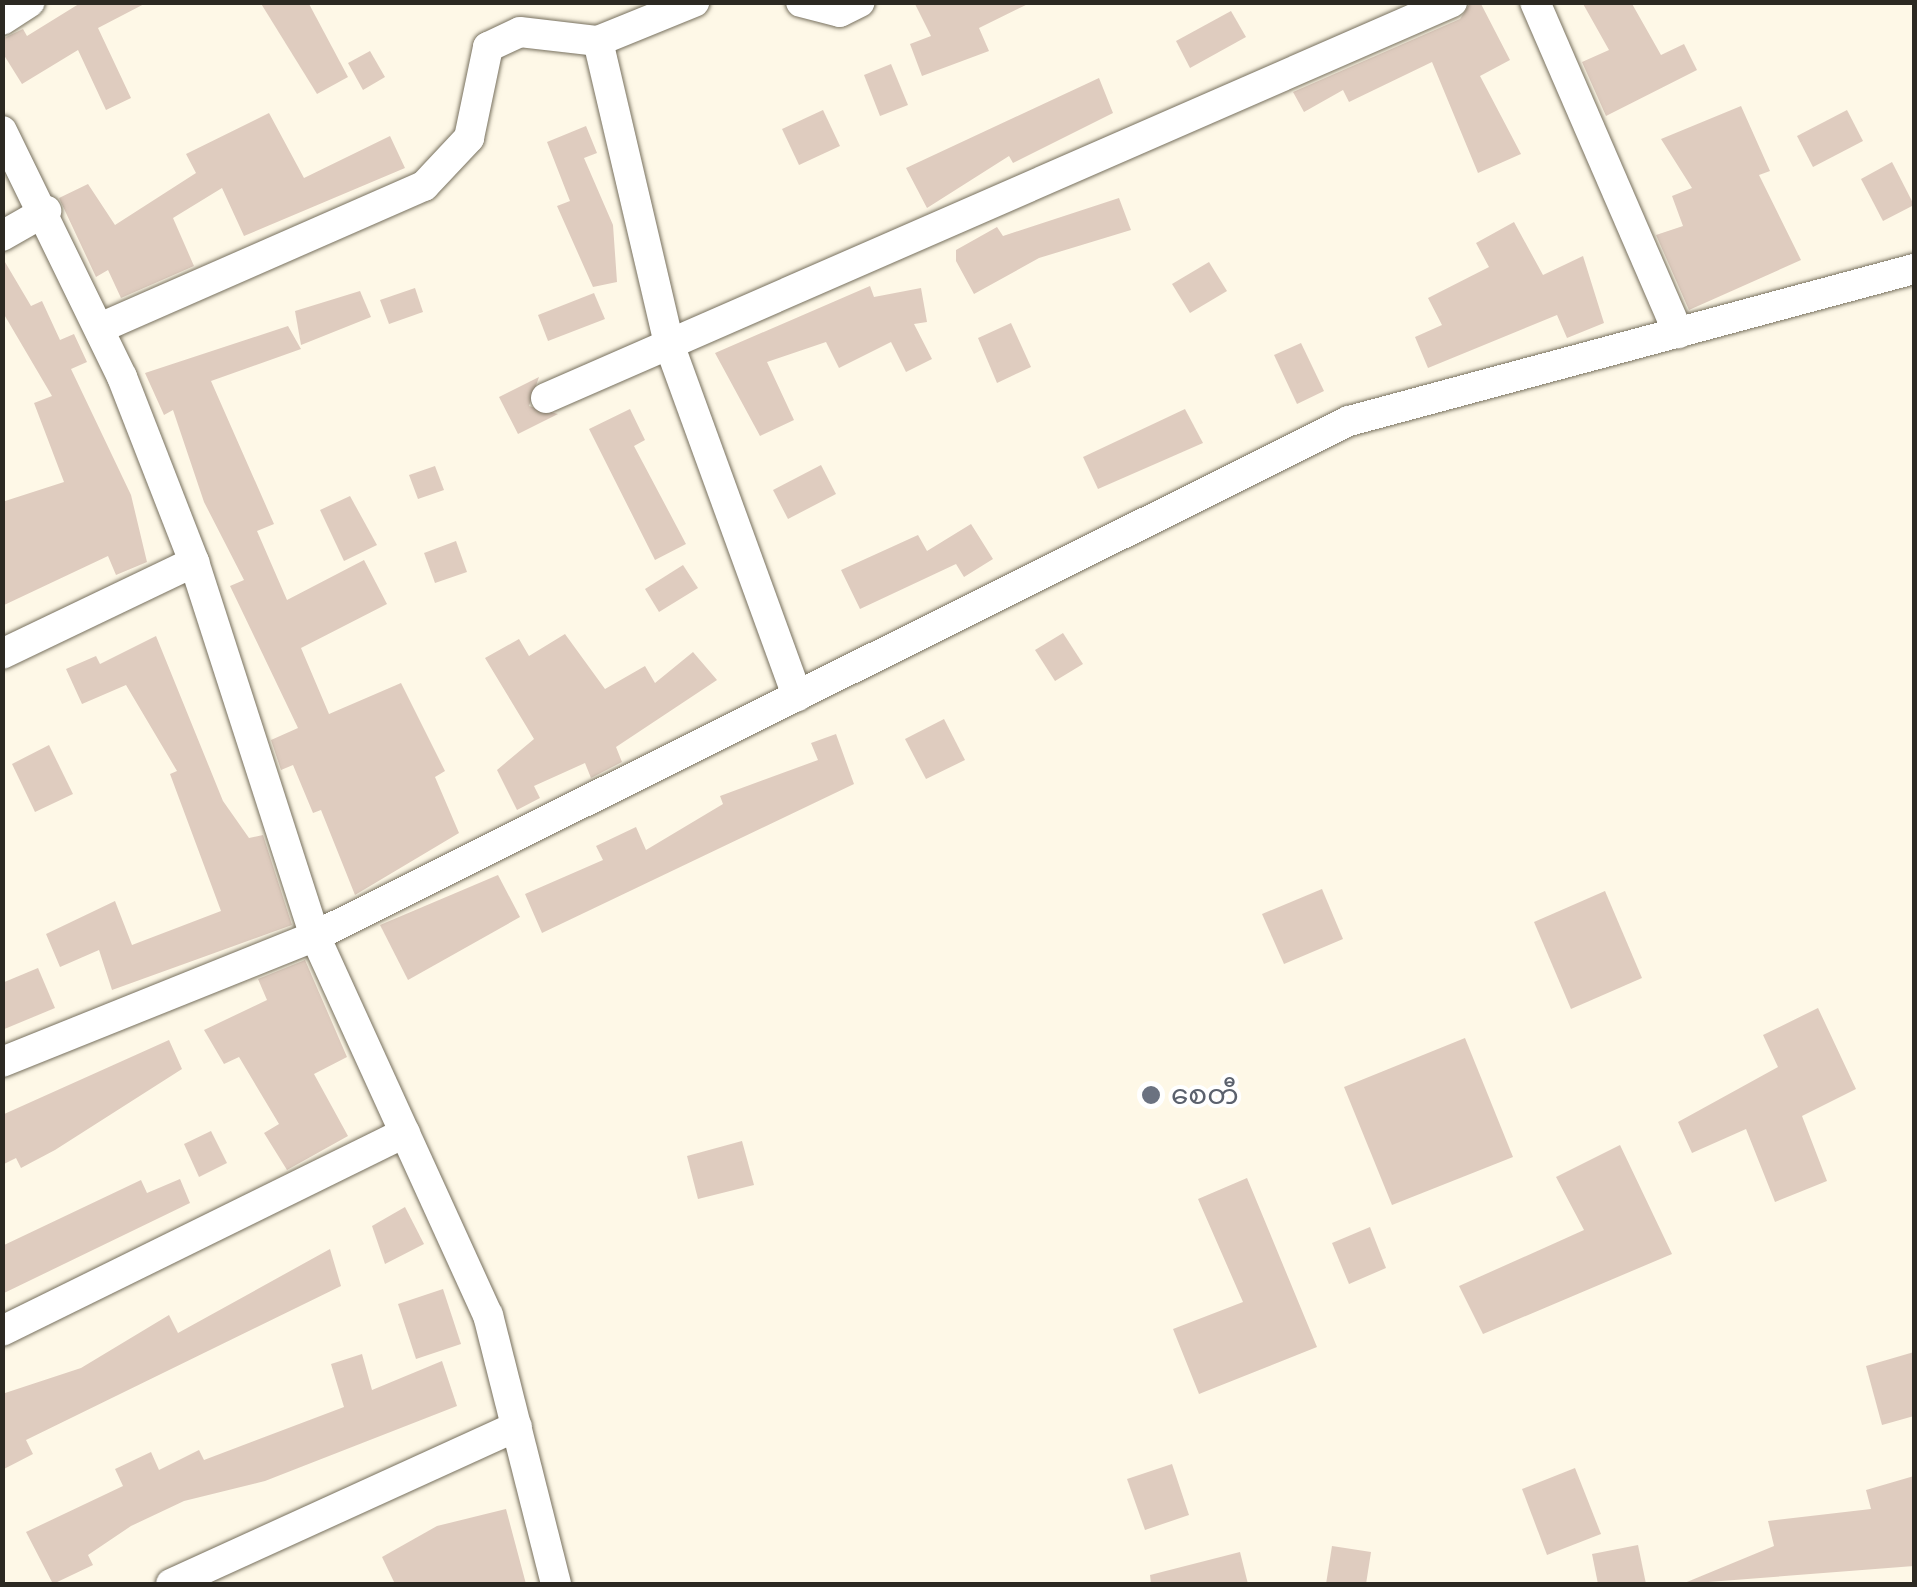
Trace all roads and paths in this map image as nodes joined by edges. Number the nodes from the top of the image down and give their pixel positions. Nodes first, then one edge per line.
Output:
1 (30, 2) edge
2 (694, 2) edge
3 (801, 2) edge
4 (860, 2) edge
5 (1452, 2) edge
6 (1535, 2) edge
7 (2, 20) edge
8 (598, 42) junction
9 (2, 131) edge
10 (46, 210) junction
11 (2, 236) edge
12 (1914, 269) edge
13 (100, 328) junction
14 (1678, 332) junction
15 (669, 344) junction
16 (546, 398) dead end
17 (194, 562) junction
18 (2, 654) edge
19 (797, 696) junction
20 (315, 936) junction
21 (2, 1062) edge
22 (405, 1133) junction
23 (2, 1331) edge
24 (516, 1426) junction
25 (170, 1584) edge
26 (556, 1584) edge

1 - 7 street
2 - 8 street
3 - 4 street
5 - 15 street
6 - 14 street
8 - 13 street
8 - 15 street
9 - 10 street
10 - 11 street
10 - 13 street
12 - 14 street
13 - 17 street
14 - 19 street
15 - 16 street
15 - 19 street
17 - 18 street
17 - 20 street
19 - 20 street
20 - 21 street
20 - 22 street
22 - 23 street
22 - 24 street
24 - 25 street
24 - 26 street

